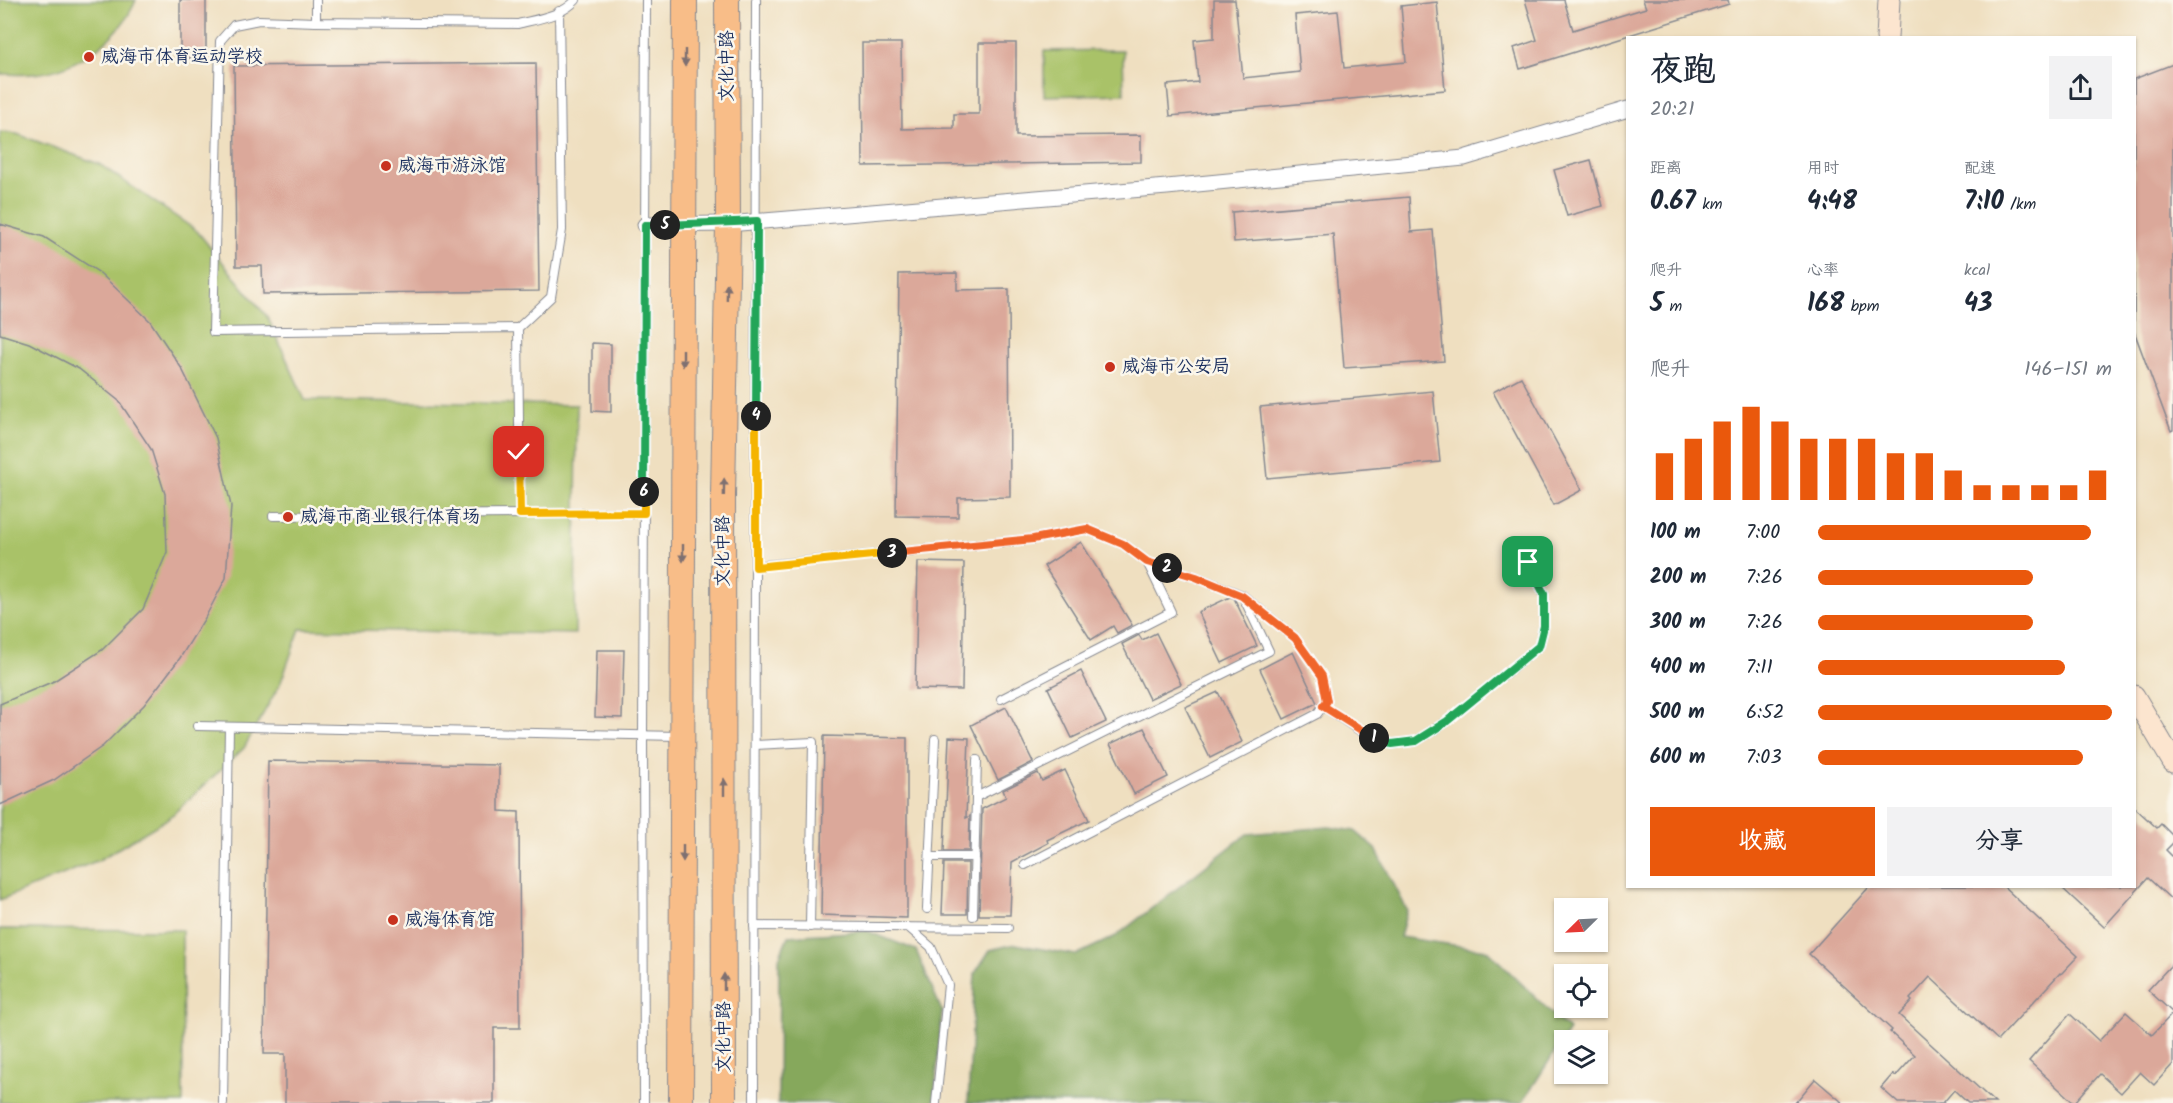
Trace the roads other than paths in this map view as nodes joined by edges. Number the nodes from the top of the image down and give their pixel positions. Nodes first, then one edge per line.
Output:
1 (316, 0) edge
2 (576, 0) edge
3 (646, 0) edge
4 (685, 0) edge
5 (727, 0) edge
6 (756, 0) edge
7 (1889, 0) edge
8 (559, 11) junction
9 (316, 22) junction
10 (1887, 36) edge
11 (1626, 111) edge
12 (757, 221) junction
13 (728, 224) junction
14 (645, 225) junction
15 (685, 225) junction
16 (518, 328) junction
17 (644, 513) junction
18 (520, 514) junction
19 (273, 516) dead end
20 (1147, 562) junction
21 (1528, 562) dead end
22 (756, 567) junction
23 (1242, 596) junction
24 (1001, 699) dead end
25 (2136, 699) edge
26 (1323, 706) junction
27 (197, 726) dead end
28 (229, 727) junction
29 (643, 736) junction
30 (683, 736) junction
31 (935, 740) dead end
32 (755, 745) junction
33 (977, 760) dead end
34 (2173, 762) edge
35 (976, 797) junction
36 (930, 857) junction
37 (975, 858) junction
38 (1025, 865) dead end
39 (927, 909) dead end
40 (973, 916) dead end
41 (754, 926) junction
42 (810, 927) junction
43 (908, 927) junction
44 (1008, 928) dead end
45 (223, 1103) edge
46 (644, 1103) edge
47 (681, 1103) edge
48 (724, 1103) edge
49 (754, 1103) edge
50 (936, 1103) edge

1 - 9 lane
2 - 8 lane
3 - 14 lane
4 -> 15 main road
5 - 13 main road, 文化中路
6 - 12 lane
7 - 10 main road
8 - 9 lane
8 - 16 lane
9 - 16 lane
11 - 12 street
12 - 13 street
12 - 22 lane
13 - 15 street
48 -> 13 main road, 文化中路
14 - 15 street
14 - 17 lane
15 -> 30 main road
16 - 18 lane
17 - 18 lane
17 - 29 lane
18 - 19 lane
20 - 22 lane
20 - 23 lane
20 - 24 lane
21 - 26 lane
22 - 32 lane
23 - 26 lane
23 - 35 lane
25 - 34 main road
26 - 38 lane
27 - 28 lane
28 - 29 lane
28 - 45 lane
29 - 30 lane
29 - 46 lane
30 -> 47 main road
31 - 36 lane
32 - 41 lane
32 - 42 lane
33 - 35 lane
35 - 37 lane
36 - 37 lane
36 - 39 lane
37 - 40 lane
41 - 42 lane
41 - 49 lane
42 - 43 lane
43 - 44 lane
43 - 50 lane

